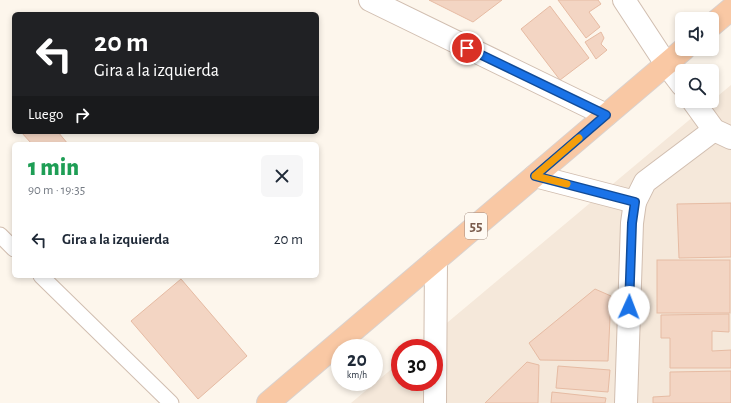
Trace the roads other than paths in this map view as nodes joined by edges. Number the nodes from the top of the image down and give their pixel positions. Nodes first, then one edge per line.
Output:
1 (370, 0) edge
2 (624, 0) edge
3 (731, 9) edge
4 (719, 19) edge
5 (676, 56) edge
6 (666, 64) junction
7 (675, 76) edge
8 (700, 108) edge
9 (606, 115) junction
10 (723, 134) edge
11 (535, 176) junction
12 (635, 202) junction
13 (0, 235) edge
14 (12, 247) edge
15 (436, 260) junction
16 (44, 278) edge
17 (171, 403) edge
18 (268, 403) edge
19 (435, 403) edge
20 (626, 403) edge

1 - 9 street
2 - 6 street
3 - 4 highway
5 - 6 highway, 55
6 - 7 street
6 - 9 highway, 55
8 - 10 street
9 - 11 highway, 55
10 - 12 street
11 - 12 street
11 - 15 highway, 55
12 - 20 street
13 - 14 lane
15 - 18 highway, 55
15 - 19 street
16 - 17 lane

